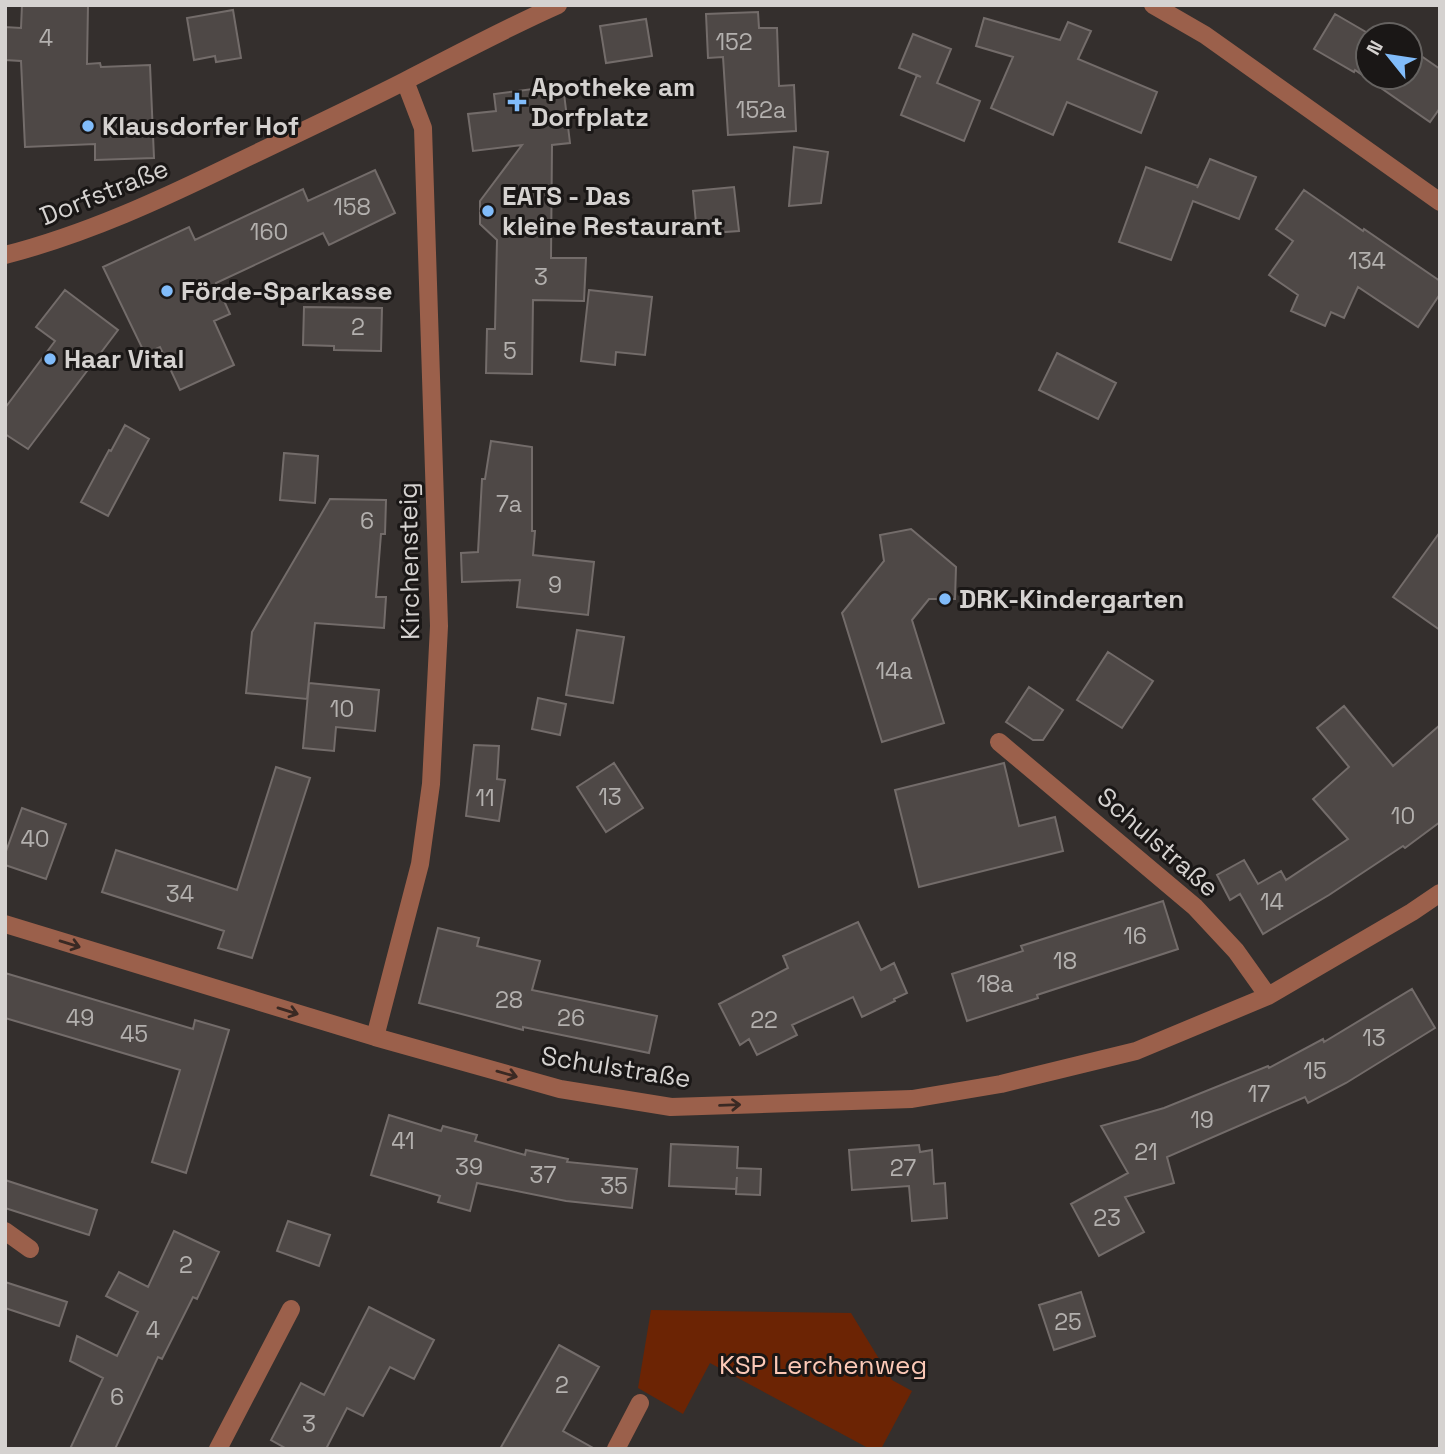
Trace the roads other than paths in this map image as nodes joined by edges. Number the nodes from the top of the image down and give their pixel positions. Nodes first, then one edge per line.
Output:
1 (558, 5) edge
2 (1153, 5) edge
3 (405, 81) junction
4 (1440, 202) edge
5 (5, 255) edge
6 (999, 742) dead end
7 (1440, 893) edge
8 (5, 924) edge
9 (1268, 996) junction
10 (375, 1037) junction
11 (5, 1231) edge
12 (30, 1249) dead end
13 (291, 1309) dead end
14 (640, 1404) dead end
15 (218, 1449) edge
16 (616, 1449) edge

1 - 3 street, Dorfstraße
2 - 4 street
3 - 5 street, Dorfstraße
3 - 10 street, Kirchensteig
6 - 9 street, Schulstraße
7 - 9 street, Schulstraße
8 -> 10 street, Schulstraße
10 -> 9 street, Schulstraße
11 - 12 street
13 - 15 street
14 - 16 street

